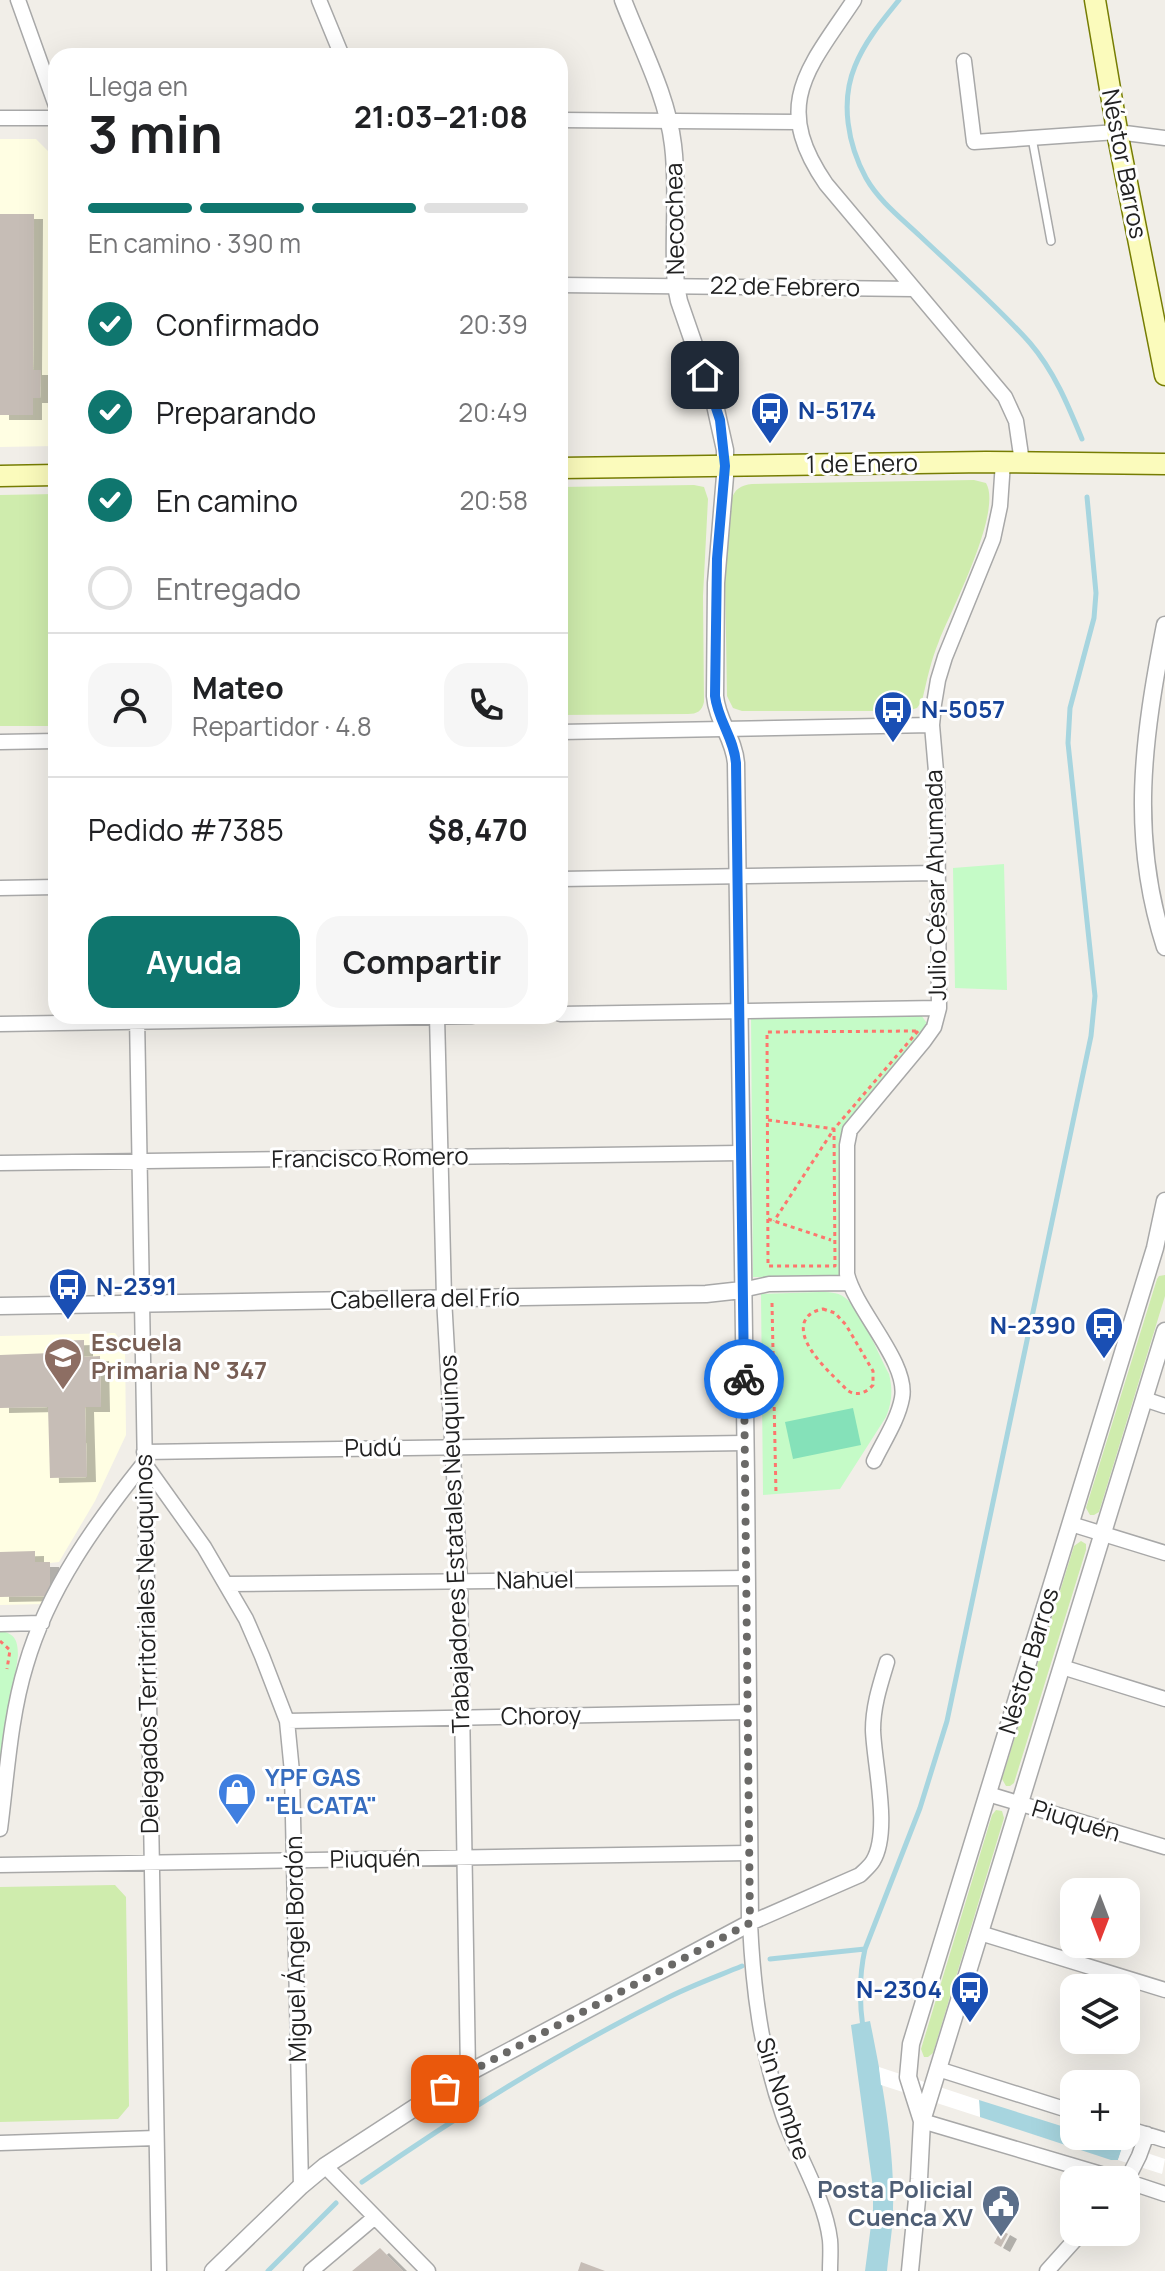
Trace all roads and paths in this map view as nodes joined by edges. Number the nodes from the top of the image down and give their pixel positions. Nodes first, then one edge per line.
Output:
1 (18, 0) edge
2 (319, 0) edge
3 (623, 0) edge
4 (854, 0) edge
5 (1095, 0) edge
6 (339, 48) edge
7 (964, 61) dead end
8 (48, 84) edge
9 (0, 118) edge
10 (48, 118) edge
11 (568, 120) edge
12 (669, 120) junction
13 (798, 122) junction
14 (1117, 132) junction
15 (1032, 138) junction
16 (1165, 138) edge
17 (1051, 241) dead end
18 (568, 285) edge
19 (676, 286) junction
20 (914, 289) junction
21 (1157, 299) edge
22 (1165, 375) edge
23 (1012, 462) junction
24 (1165, 464) edge
25 (725, 466) junction
26 (568, 468) edge
27 (48, 475) edge
28 (0, 476) edge
29 (1165, 625) edge
30 (932, 725) junction
31 (725, 729) junction
32 (568, 732) edge
33 (48, 741) edge
34 (0, 742) edge
35 (938, 873) junction
36 (737, 876) junction
37 (568, 879) edge
38 (48, 887) edge
39 (0, 888) edge
40 (1165, 947) edge
41 (939, 1008) junction
42 (739, 1011) junction
43 (568, 1014) edge
44 (48, 1022) edge
45 (0, 1024) edge
46 (137, 1024) edge
47 (437, 1024) edge
48 (767, 1120) junction
49 (834, 1129) junction
50 (741, 1153) junction
51 (441, 1157) junction
52 (139, 1161) junction
53 (0, 1163) edge
54 (1165, 1201) edge
55 (768, 1219) junction
56 (774, 1221) junction
57 (835, 1242) junction
58 (1160, 1250) edge
59 (849, 1283) junction
60 (742, 1290) junction
61 (444, 1298) junction
62 (142, 1303) junction
63 (772, 1303) dead end
64 (0, 1306) edge
65 (1165, 1331) edge
66 (873, 1371) joint
67 (1144, 1399) junction
68 (1165, 1406) edge
69 (745, 1443) junction
70 (453, 1447) junction
71 (144, 1458) junction
72 (874, 1461) dead end
73 (776, 1494) dead end
74 (1071, 1524) junction
75 (1103, 1534) junction
76 (1165, 1553) edge
77 (746, 1578) junction
78 (460, 1581) junction
79 (227, 1584) junction
80 (42, 1623) junction
81 (0, 1624) edge
82 (0, 1641) edge
83 (10, 1650) dead end
84 (887, 1662) dead end
85 (1062, 1667) junction
86 (1165, 1699) edge
87 (748, 1712) junction
88 (463, 1717) junction
89 (287, 1721) junction
90 (988, 1794) junction
91 (1020, 1803) junction
92 (0, 1829) edge
93 (1165, 1847) edge
94 (749, 1853) junction
95 (465, 1857) junction
96 (294, 1860) junction
97 (151, 1863) junction
98 (0, 1865) edge
99 (750, 1923) junction
100 (980, 1933) junction
101 (1165, 1990) edge
102 (938, 2069) junction
103 (468, 2073) junction
104 (1060, 2108) edge
105 (922, 2121) junction
106 (1140, 2132) edge
107 (1147, 2134) junction
108 (156, 2138) junction
109 (1165, 2140) edge
110 (0, 2143) edge
111 (325, 2166) junction
112 (1074, 2166) edge
113 (1133, 2166) edge
114 (301, 2186) junction
115 (1140, 2186) edge
116 (1165, 2194) edge
117 (375, 2217) junction
118 (1069, 2246) edge
119 (159, 2271) edge
120 (213, 2271) edge
121 (311, 2271) edge
122 (428, 2271) edge
123 (830, 2271) edge
124 (911, 2271) edge
125 (1047, 2271) edge

1 - 8 street
2 - 6 street
3 - 12 street, Necochea
4 - 13 street
5 - 14 main road, Néstor Barros
7 - 15 street
9 - 10 street
11 - 12 street
12 - 13 street
12 - 19 street, Necochea
13 - 20 street, Julio César Ahumada
14 - 15 street
14 - 16 street
14 - 21 main road, Néstor Barros
15 - 17 lane
18 - 19 street, 22 de Febrero
19 - 20 street, 22 de Febrero
19 - 25 street, Necochea
20 - 23 street, Julio César Ahumada
21 - 22 main road, Néstor Barros
23 - 24 main road, 1 de Enero
23 - 25 main road, 1 de Enero
23 - 30 street, Julio César Ahumada
25 - 26 main road, 1 de Enero
25 - 31 street, Necochea
27 - 28 main road
29 - 40 street
30 - 31 street
30 - 35 street, Julio César Ahumada
31 - 32 street
31 - 36 street, Necochea
33 - 34 street
35 - 36 street
35 - 41 street, Julio César Ahumada
36 - 37 street
36 - 42 street, Necochea
38 - 39 street
41 - 42 street
41 - 59 street, Julio César Ahumada
42 - 43 street
42 - 50 street, Necochea
44 - 45 street
46 - 52 street, Delegados Territoriales Neuquinos
47 - 51 street, Trabajadores Estatales Neuquinos
48 - 49 path
48 - 49 path
48 - 55 path
49 - 56 path
49 - 57 path
50 - 51 street, Francisco Romero
50 - 60 street, Necochea
51 - 52 street, Francisco Romero
51 - 61 street, Trabajadores Estatales Neuquinos
52 - 53 street, Francisco Romero
52 - 62 street, Delegados Territoriales Neuquinos
54 - 58 street, Néstor Barros
55 - 56 path
55 - 57 path
56 - 57 path
58 - 74 street, Néstor Barros
59 - 60 street, Cabellera del Frío
59 - 72 street, Julio César Ahumada
60 - 61 street, Cabellera del Frío
60 - 69 street, Necochea
61 - 62 street, Cabellera del Frío
61 - 70 street, Trabajadores Estatales Neuquinos
62 - 64 street, Cabellera del Frío
62 - 71 street, Delegados Territoriales Neuquinos
63 - 73 path
65 - 67 street, Néstor Barros
66 - 66 path
67 - 68 street
67 - 75 street, Néstor Barros
69 - 70 street, Pudú
69 - 77 street, Necochea
70 - 71 street, Pudú
70 - 78 street, Trabajadores Estatales Neuquinos
71 - 79 street, Miguel Ángel Bordón
71 - 80 street
71 - 97 street, Delegados Territoriales Neuquinos
74 - 75 street
74 - 90 street, Néstor Barros
75 - 76 street
75 - 85 street, Néstor Barros
77 - 78 street, Nahuel
77 - 87 street, Necochea
78 - 79 street, Nahuel
78 - 88 street, Trabajadores Estatales Neuquinos
79 - 89 street, Miguel Ángel Bordón
80 - 81 street
80 - 92 street
82 - 83 path
84 - 99 street
85 - 86 street
85 - 91 street, Néstor Barros
87 - 88 street, Choroy
87 - 94 street, Necochea
88 - 89 street, Choroy
88 - 95 street, Trabajadores Estatales Neuquinos
89 - 96 street, Miguel Ángel Bordón
90 - 91 street, Piuquén
90 - 105 street, Néstor Barros
91 - 93 street, Piuquén
91 - 100 street, Néstor Barros
94 - 95 street, Piuquén
94 - 99 street, Necochea
95 - 96 street, Piuquén
95 - 103 street, Trabajadores Estatales Neuquinos
96 - 97 street, Piuquén
96 - 114 street, Miguel Ángel Bordón
97 - 98 street, Piuquén
97 - 108 street, Delegados Territoriales Neuquinos
99 - 103 street
99 - 123 street, Sin Nombre
100 - 101 street
100 - 102 street, Néstor Barros
102 - 104 street
102 - 105 street, Néstor Barros
103 - 111 street
105 - 112 street
105 - 124 street, Néstor Barros
106 - 107 street
107 - 109 street
107 - 113 street
108 - 110 street
108 - 119 street, Delegados Territoriales Neuquinos
111 - 114 street
111 - 117 street
114 - 120 street
115 - 116 street
117 - 121 street
117 - 122 street
118 - 125 street

